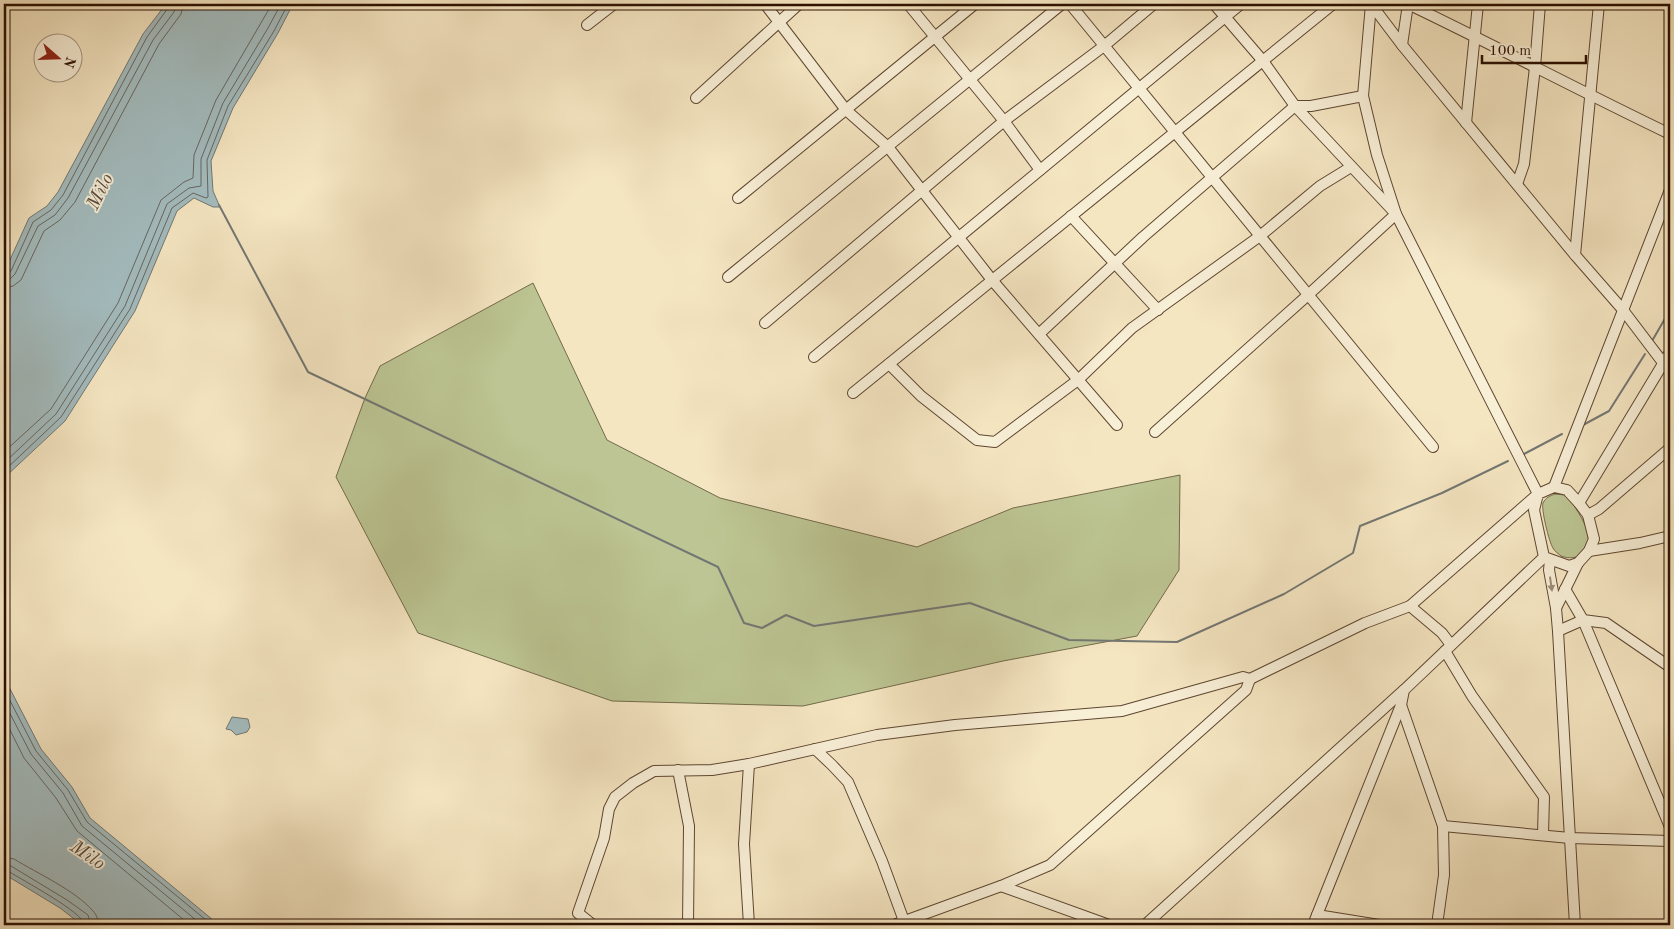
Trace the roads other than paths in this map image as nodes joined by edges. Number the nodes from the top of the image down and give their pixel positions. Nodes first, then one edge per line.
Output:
1 (614, 4) edge
2 (766, 4) edge
3 (799, 4) edge
4 (908, 4) edge
5 (975, 4) edge
6 (1062, 4) edge
7 (1070, 4) edge
8 (1154, 4) edge
9 (1214, 4) edge
10 (1241, 4) edge
11 (1333, 4) edge
12 (1371, 4) edge
13 (1408, 4) edge
14 (1478, 4) edge
15 (1540, 4) edge
16 (1599, 4) edge
17 (1225, 17) junction
18 (779, 22) junction
19 (587, 25) dead end
20 (1475, 36) junction
21 (935, 37) junction
22 (1402, 45) junction
23 (1104, 46) junction
24 (1263, 61) junction
25 (1536, 67) junction
26 (970, 80) junction
27 (1139, 88) junction
28 (1363, 96) junction
29 (1589, 96) junction
30 (696, 98) dead end
31 (1295, 106) junction
32 (846, 110) junction
33 (1004, 122) junction
34 (1466, 123) junction
35 (1175, 132) junction
36 (1670, 134) edge
37 (888, 147) junction
38 (1352, 167) junction
39 (1040, 170) junction
40 (1212, 177) junction
41 (1517, 184) junction
42 (1670, 190) edge
43 (922, 191) junction
44 (738, 198) dead end
45 (1396, 214) junction
46 (1071, 216) junction
47 (1260, 236) junction
48 (960, 237) junction
49 (1575, 255) junction
50 (1115, 264) junction
51 (728, 277) dead end
52 (992, 280) junction
53 (1308, 295) junction
54 (1158, 310) junction
55 (1623, 310) junction
56 (764, 323) dead end
57 (1039, 334) junction
58 (1670, 352) edge
59 (814, 357) dead end
60 (1664, 363) junction
61 (889, 364) junction
62 (1670, 372) edge
63 (1078, 380) junction
64 (853, 393) dead end
65 (1117, 425) dead end
66 (1155, 432) dead end
67 (1433, 447) dead end
68 (1670, 448) edge
69 (1554, 487) junction
70 (1538, 494) junction
71 (1579, 503) junction
72 (1588, 516) junction
73 (1670, 536) edge
74 (1589, 551) junction
75 (1547, 558) junction
76 (1578, 563) junction
77 (1564, 589) junction
78 (1410, 606) junction
79 (1556, 608) junction
80 (1583, 620) junction
81 (1558, 631) junction
82 (1448, 648) junction
83 (1670, 667) edge
84 (1250, 679) junction
85 (1404, 690) junction
86 (1401, 705) junction
87 (814, 749) junction
88 (749, 764) junction
89 (678, 770) junction
90 (1443, 826) junction
91 (1670, 827) edge
92 (1543, 834) junction
93 (1570, 838) junction
94 (1670, 841) edge
95 (1001, 886) junction
96 (1317, 915) junction
97 (904, 921) junction
98 (593, 925) edge
99 (688, 925) edge
100 (749, 925) edge
101 (894, 925) edge
102 (1109, 925) edge
103 (1145, 925) edge
104 (1313, 925) edge
105 (1379, 925) edge
106 (1437, 925) edge
107 (1575, 925) edge

1 - 19 street
2 - 18 street
3 - 18 street
4 - 21 street
5 - 21 street
6 - 26 street
7 - 23 street
8 - 23 street
9 - 17 street
10 - 17 street
11 - 24 street
12 - 22 street
12 - 28 street
13 - 20 street
13 - 22 street
14 - 20 street
15 - 25 street
16 - 29 street
17 - 24 street
17 - 27 street
18 - 30 street
18 - 32 street
20 - 25 street
20 - 34 street
21 - 26 street
21 - 32 street
22 - 34 street
23 - 27 street
23 - 33 street
24 - 31 street
24 - 35 street
25 - 29 street
25 - 41 street
26 - 33 street
26 - 37 street
27 - 35 street
27 - 39 street
28 - 31 street
28 - 45 street
29 - 36 street
29 - 49 street
31 - 38 street
31 - 40 street
32 - 37 street
32 - 44 street
33 - 39 street
33 - 43 street
34 - 41 street
35 - 40 street
35 - 46 street
37 - 43 street
37 - 51 street
38 - 45 street
38 - 47 street
39 - 48 street
40 - 47 street
40 - 50 street
41 - 49 street
42 - 55 street
43 - 48 street
43 - 56 street
45 - 53 street
45 - 70 street
46 - 50 street
46 - 52 street
47 - 53 street
47 - 54 street
48 - 52 street
48 - 59 street
49 - 55 street
50 - 54 street
50 - 57 street
52 - 57 street
52 - 61 street
53 - 66 street
53 - 67 street
54 - 63 street
55 - 60 street
55 - 69 street
57 - 63 street
58 - 60 street
60 - 62 street
60 - 71 street
61 - 63 street
61 - 64 street
63 - 65 street
68 - 72 street
69 - 70 street
69 - 71 street
70 - 75 street
70 - 78 street
71 - 72 street
72 - 74 street
73 - 74 street
74 - 76 street
75 - 76 street
75 -> 79 street
75 - 82 street
76 - 77 street
77 - 79 street
77 - 80 street
78 - 82 street
78 - 84 street
79 - 81 street
80 - 81 street
80 - 83 street
80 - 91 street
81 - 93 street
82 - 85 street
82 - 92 street
84 - 87 street
84 - 95 street
85 - 86 street
85 - 103 street
86 - 90 street
86 - 96 street
87 - 88 street
87 - 97 street
88 - 89 street
88 - 100 street
89 - 98 street
89 - 99 street
90 - 92 street
90 - 106 street
92 - 93 street
93 - 94 street
93 - 107 street
95 - 97 street
95 - 102 street
96 - 104 street
96 - 105 street
97 - 101 street

